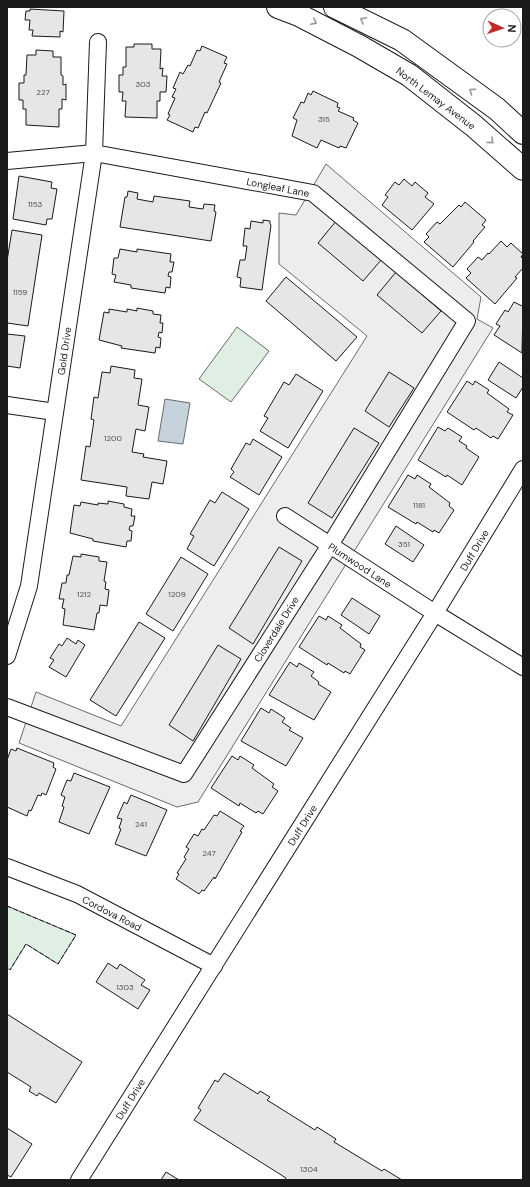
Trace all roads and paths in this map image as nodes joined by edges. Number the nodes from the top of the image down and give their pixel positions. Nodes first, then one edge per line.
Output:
1 (278, 7) edge
2 (335, 7) edge
3 (98, 42) dead end
4 (523, 133) edge
5 (94, 152) junction
6 (7, 161) edge
7 (523, 169) edge
8 (467, 321) joint
9 (7, 405) edge
10 (55, 412) junction
11 (523, 469) edge
12 (286, 516) dead end
13 (330, 545) junction
14 (435, 614) junction
15 (7, 656) edge
16 (523, 667) edge
17 (7, 707) edge
18 (7, 867) edge
19 (214, 966) junction
20 (79, 1180) edge

1 -> 7 main road, North Lemay Avenue
4 -> 2 main road
3 - 5 street, Gold Drive
5 - 6 street, Longleaf Lane
5 - 8 street, Longleaf Lane
5 - 10 street, Gold Drive
8 - 13 street, Cloverdale Drive
9 - 10 street
10 - 15 street, Gold Drive
11 - 14 street, Duff Drive
12 - 13 street, Plumwood Lane
13 - 14 street, Plumwood Lane
13 - 17 street, Cloverdale Drive
14 - 16 street, Plumwood Lane
14 - 19 street, Duff Drive
18 - 19 street, Cordova Road
19 - 20 street, Duff Drive

